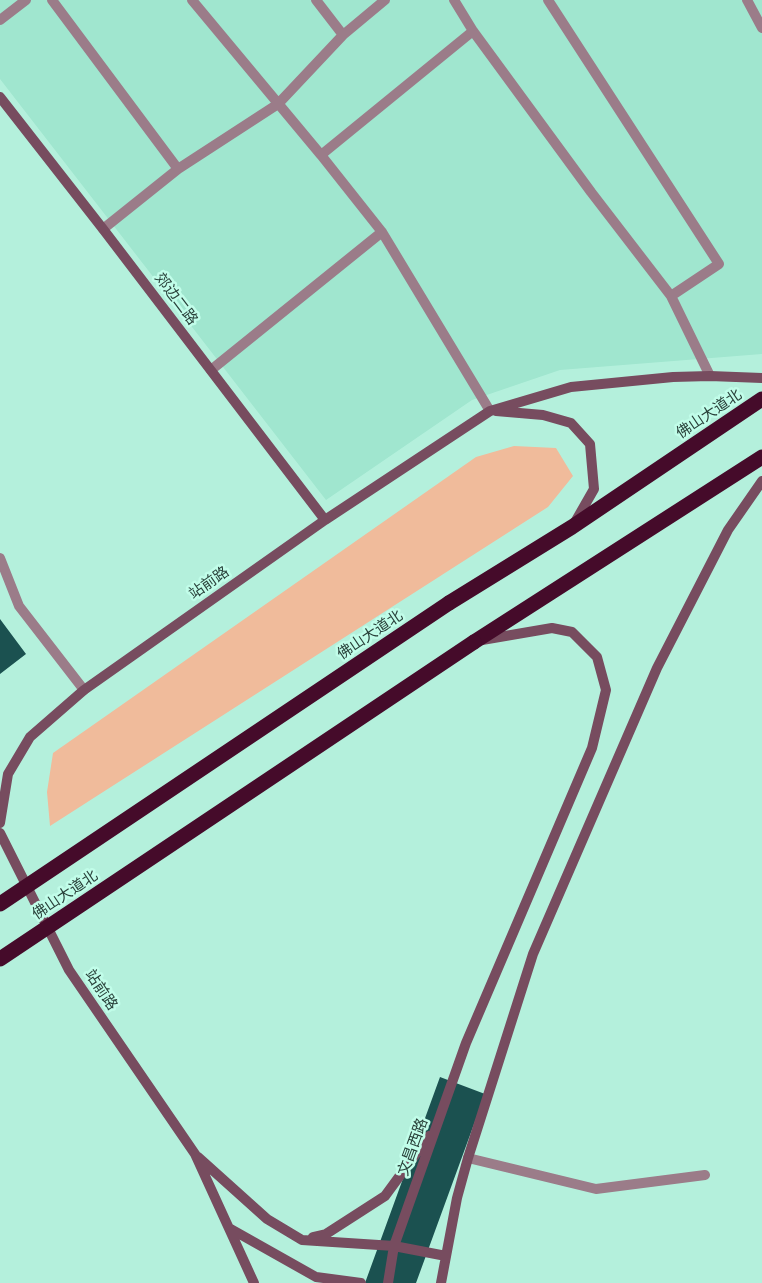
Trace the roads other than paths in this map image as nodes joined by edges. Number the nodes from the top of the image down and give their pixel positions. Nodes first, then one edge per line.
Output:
1 (26, 0) edge
2 (52, 0) edge
3 (192, 0) edge
4 (316, 0) edge
5 (385, 0) edge
6 (454, 0) edge
7 (548, 0) edge
8 (747, 0) edge
9 (0, 20) edge
10 (762, 28) edge
11 (473, 31) junction
12 (343, 35) junction
13 (0, 97) edge
14 (278, 104) junction
15 (321, 155) junction
16 (178, 169) junction
17 (103, 229) junction
18 (382, 232) junction
19 (671, 296) junction
20 (211, 370) junction
21 (710, 376) junction
22 (762, 378) edge
23 (762, 399) edge
24 (490, 411) junction
25 (762, 457) edge
26 (762, 481) edge
27 (325, 520) junction
28 (572, 527) junction
29 (0, 558) edge
30 (474, 642) junction
31 (84, 690) junction
32 (0, 823) edge
33 (0, 833) edge
34 (0, 904) edge
35 (0, 960) edge
36 (436, 1128) junction
37 (195, 1154) junction
38 (468, 1158) junction
39 (705, 1175) dead end
40 (229, 1228) junction
41 (302, 1240) junction
42 (394, 1246) junction
43 (446, 1256) junction
44 (254, 1283) edge
45 (361, 1283) edge
46 (388, 1283) edge
47 (441, 1283) edge

1 - 9 lane
2 - 16 lane
3 - 14 lane
4 - 12 lane
5 - 12 lane
6 - 11 lane
7 - 19 lane
8 - 10 lane
11 - 15 lane
11 - 19 lane
12 - 14 lane
13 - 17 main road, 郊边二路
14 - 15 lane
14 - 16 lane
15 - 18 lane
16 - 17 lane
17 - 20 main road, 郊边二路
18 - 20 lane
18 - 24 lane
19 - 21 lane
20 - 27 main road, 郊边二路
21 - 22 main road, 站前路
21 - 24 main road, 站前路
23 - 28 highway, 佛山大道北
24 - 27 main road, 站前路
24 - 28 main road
25 - 30 highway, 佛山大道北
26 - 38 main road
27 - 31 main road, 站前路
28 - 34 highway, 佛山大道北, bridge
29 - 31 lane
30 - 35 highway, 佛山大道北, bridge
30 - 36 main road, 文昌西路
31 - 32 main road, 站前路
33 - 37 main road, 站前路
36 - 41 main road
36 - 42 main road, 文昌西路
37 - 40 main road
37 - 41 main road
38 - 39 lane
38 - 43 main road
40 - 44 main road
40 - 45 main road
41 - 42 main road
42 - 43 main road
42 - 46 main road, 文昌西路
43 - 47 main road

